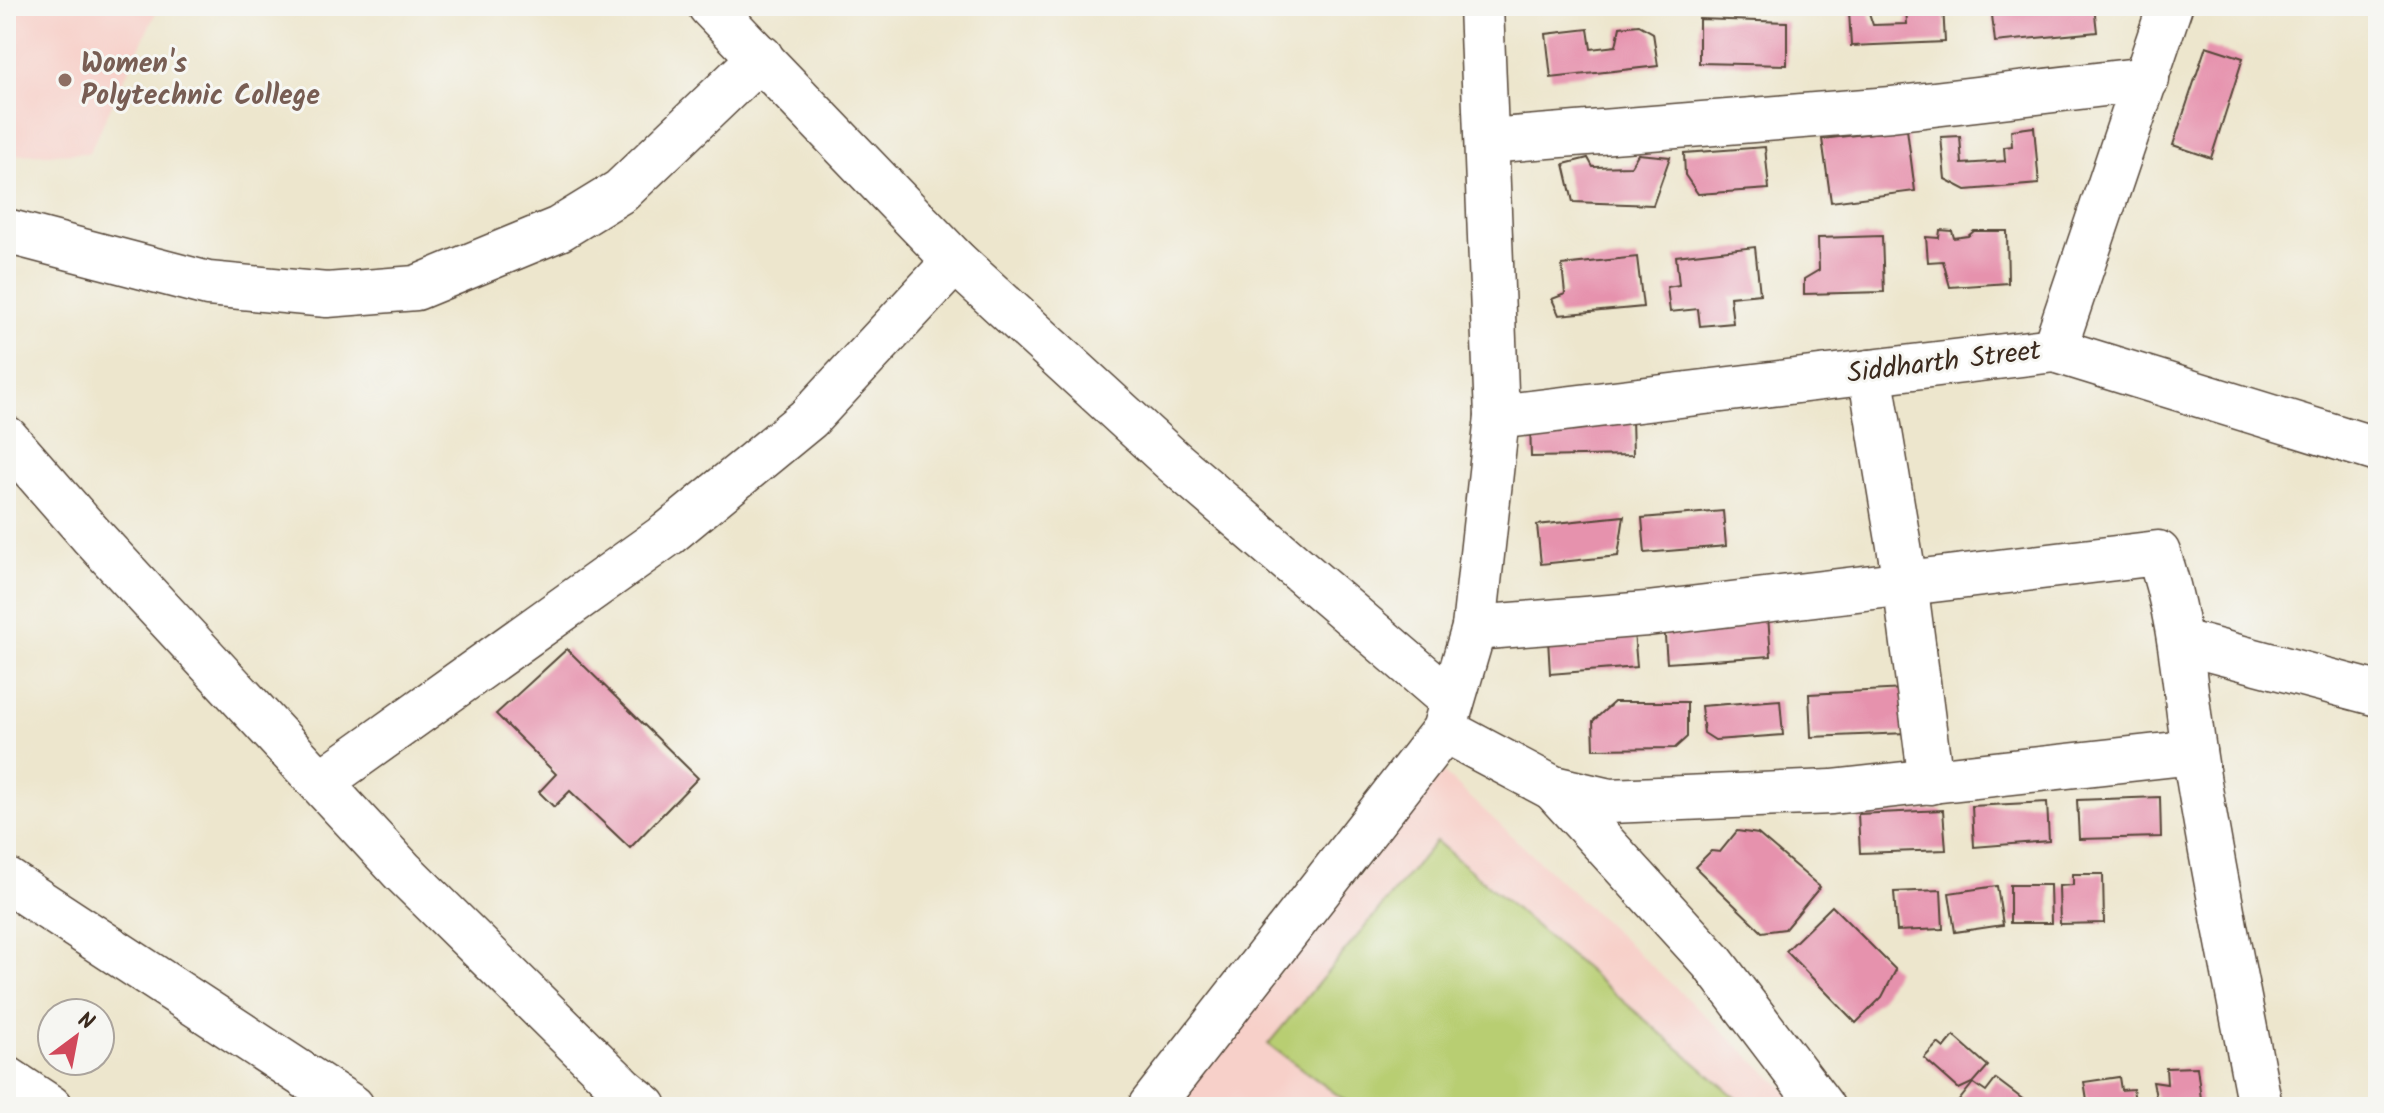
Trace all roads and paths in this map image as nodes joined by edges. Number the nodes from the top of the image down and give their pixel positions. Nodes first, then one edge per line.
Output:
1 (710, 6) edge
2 (1481, 6) edge
3 (2170, 6) edge
4 (761, 57) junction
5 (2147, 79) junction
6 (1487, 141) junction
7 (6, 231) edge
8 (955, 261) junction
9 (2054, 350) junction
10 (1870, 372) junction
11 (1497, 417) junction
12 (6, 438) edge
13 (2378, 450) edge
14 (1905, 582) junction
15 (1474, 628) junction
16 (2182, 642) junction
17 (2378, 694) edge
18 (1448, 715) junction
19 (2194, 752) junction
20 (321, 782) junction
21 (1931, 782) junction
22 (1553, 788) junction
23 (6, 880) edge
24 (6, 1078) edge
25 (50, 1107) edge
26 (352, 1107) edge
27 (645, 1107) edge
28 (1150, 1107) edge
29 (1822, 1107) edge
30 (2260, 1107) edge

1 - 4 street
2 - 6 street
3 - 5 street
4 - 7 street
4 - 8 street
5 - 6 street
5 - 9 street
6 - 11 street
8 - 18 street
8 - 20 street
9 - 10 street, Siddharth Street
9 - 13 street, Siddharth Street
10 - 11 street, Siddharth Street
10 - 14 street
11 - 15 street
12 - 20 street
14 - 15 street
14 - 16 street
14 - 21 street
15 - 18 street
16 - 17 street
16 - 19 street
18 - 22 street
18 - 28 street
19 - 21 street
19 - 30 street
20 - 27 street
21 - 22 street
22 - 29 street
23 - 26 street
24 - 25 street

